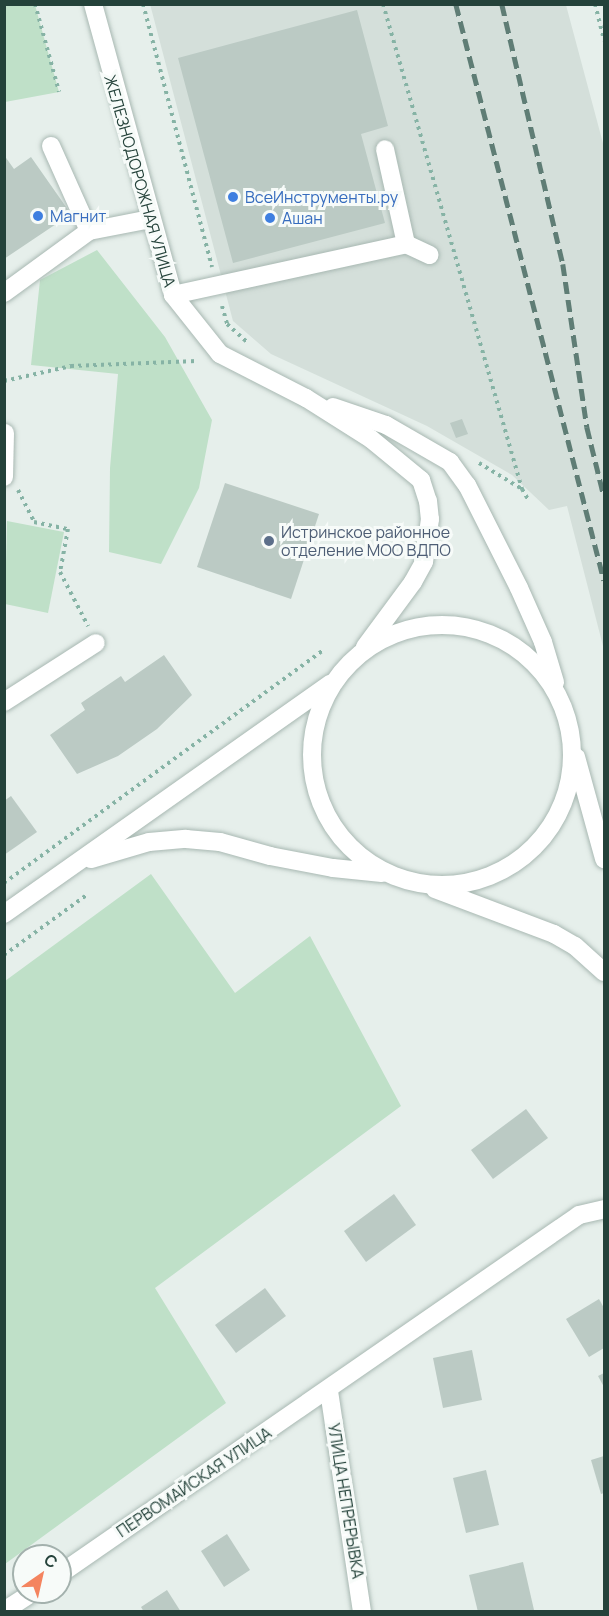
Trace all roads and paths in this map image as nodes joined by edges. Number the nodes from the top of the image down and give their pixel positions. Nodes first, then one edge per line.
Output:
1 (35, 4) edge
2 (93, 4) edge
3 (383, 4) edge
4 (595, 4) edge
5 (604, 41) edge
6 (59, 92) dead end
7 (51, 146) dead end
8 (385, 149) dead end
9 (150, 219) junction
10 (89, 231) junction
11 (406, 244) junction
12 (430, 255) dead end
13 (4, 293) edge
14 (172, 295) junction
15 (197, 361) dead end
16 (4, 381) edge
17 (306, 398) junction
18 (5, 433) edge
19 (5, 472) edge
20 (529, 501) dead end
21 (96, 642) joint
22 (324, 650) dead end
23 (361, 654) junction
24 (335, 680) junction
25 (560, 700) junction
26 (4, 702) edge
27 (572, 744) junction
28 (604, 859) edge
29 (64, 870) junction
30 (387, 873) junction
31 (4, 883) edge
32 (428, 886) junction
33 (88, 894) dead end
34 (4, 914) edge
35 (4, 955) edge
36 (604, 972) edge
37 (604, 1209) edge
38 (329, 1391) junction
39 (72, 1566) edge
40 (362, 1611) edge

1 - 6 path
2 - 9 street, ЖЕЛЕЗНОДОРОЖНАЯ УЛИЦА
3 - 20 path
4 - 5 path
7 - 10 street
8 - 11 street
9 - 10 street
9 - 14 street, ЖЕЛЕЗНОДОРОЖНАЯ УЛИЦА
10 - 13 street
11 - 12 street
11 - 14 street
14 - 17 street, ЖЕЛЕЗНОДОРОЖНАЯ УЛИЦА
15 - 16 path
17 - 23 street, ЖЕЛЕЗНОДОРОЖНАЯ УЛИЦА
17 - 25 street, ЖЕЛЕЗНОДОРОЖНАЯ УЛИЦА
18 - 19 street
19 - 21 path
21 - 26 street
22 - 31 path
23 - 24 street
23 - 25 street
24 - 29 street
24 - 30 street
25 - 27 street, ЖЕЛЕЗНОДОРОЖНАЯ УЛИЦА
27 - 28 street, ЖЕЛЕЗНОДОРОЖНАЯ УЛИЦА
27 - 32 street
29 - 30 street
29 - 34 street
30 - 32 street
32 - 36 street
33 - 35 path
37 - 38 street, ПЕРВОМАЙСКАЯ УЛИЦА
38 - 39 street, ПЕРВОМАЙСКАЯ УЛИЦА
38 - 40 street, УЛИЦА НЕПРЕРЫВКА

